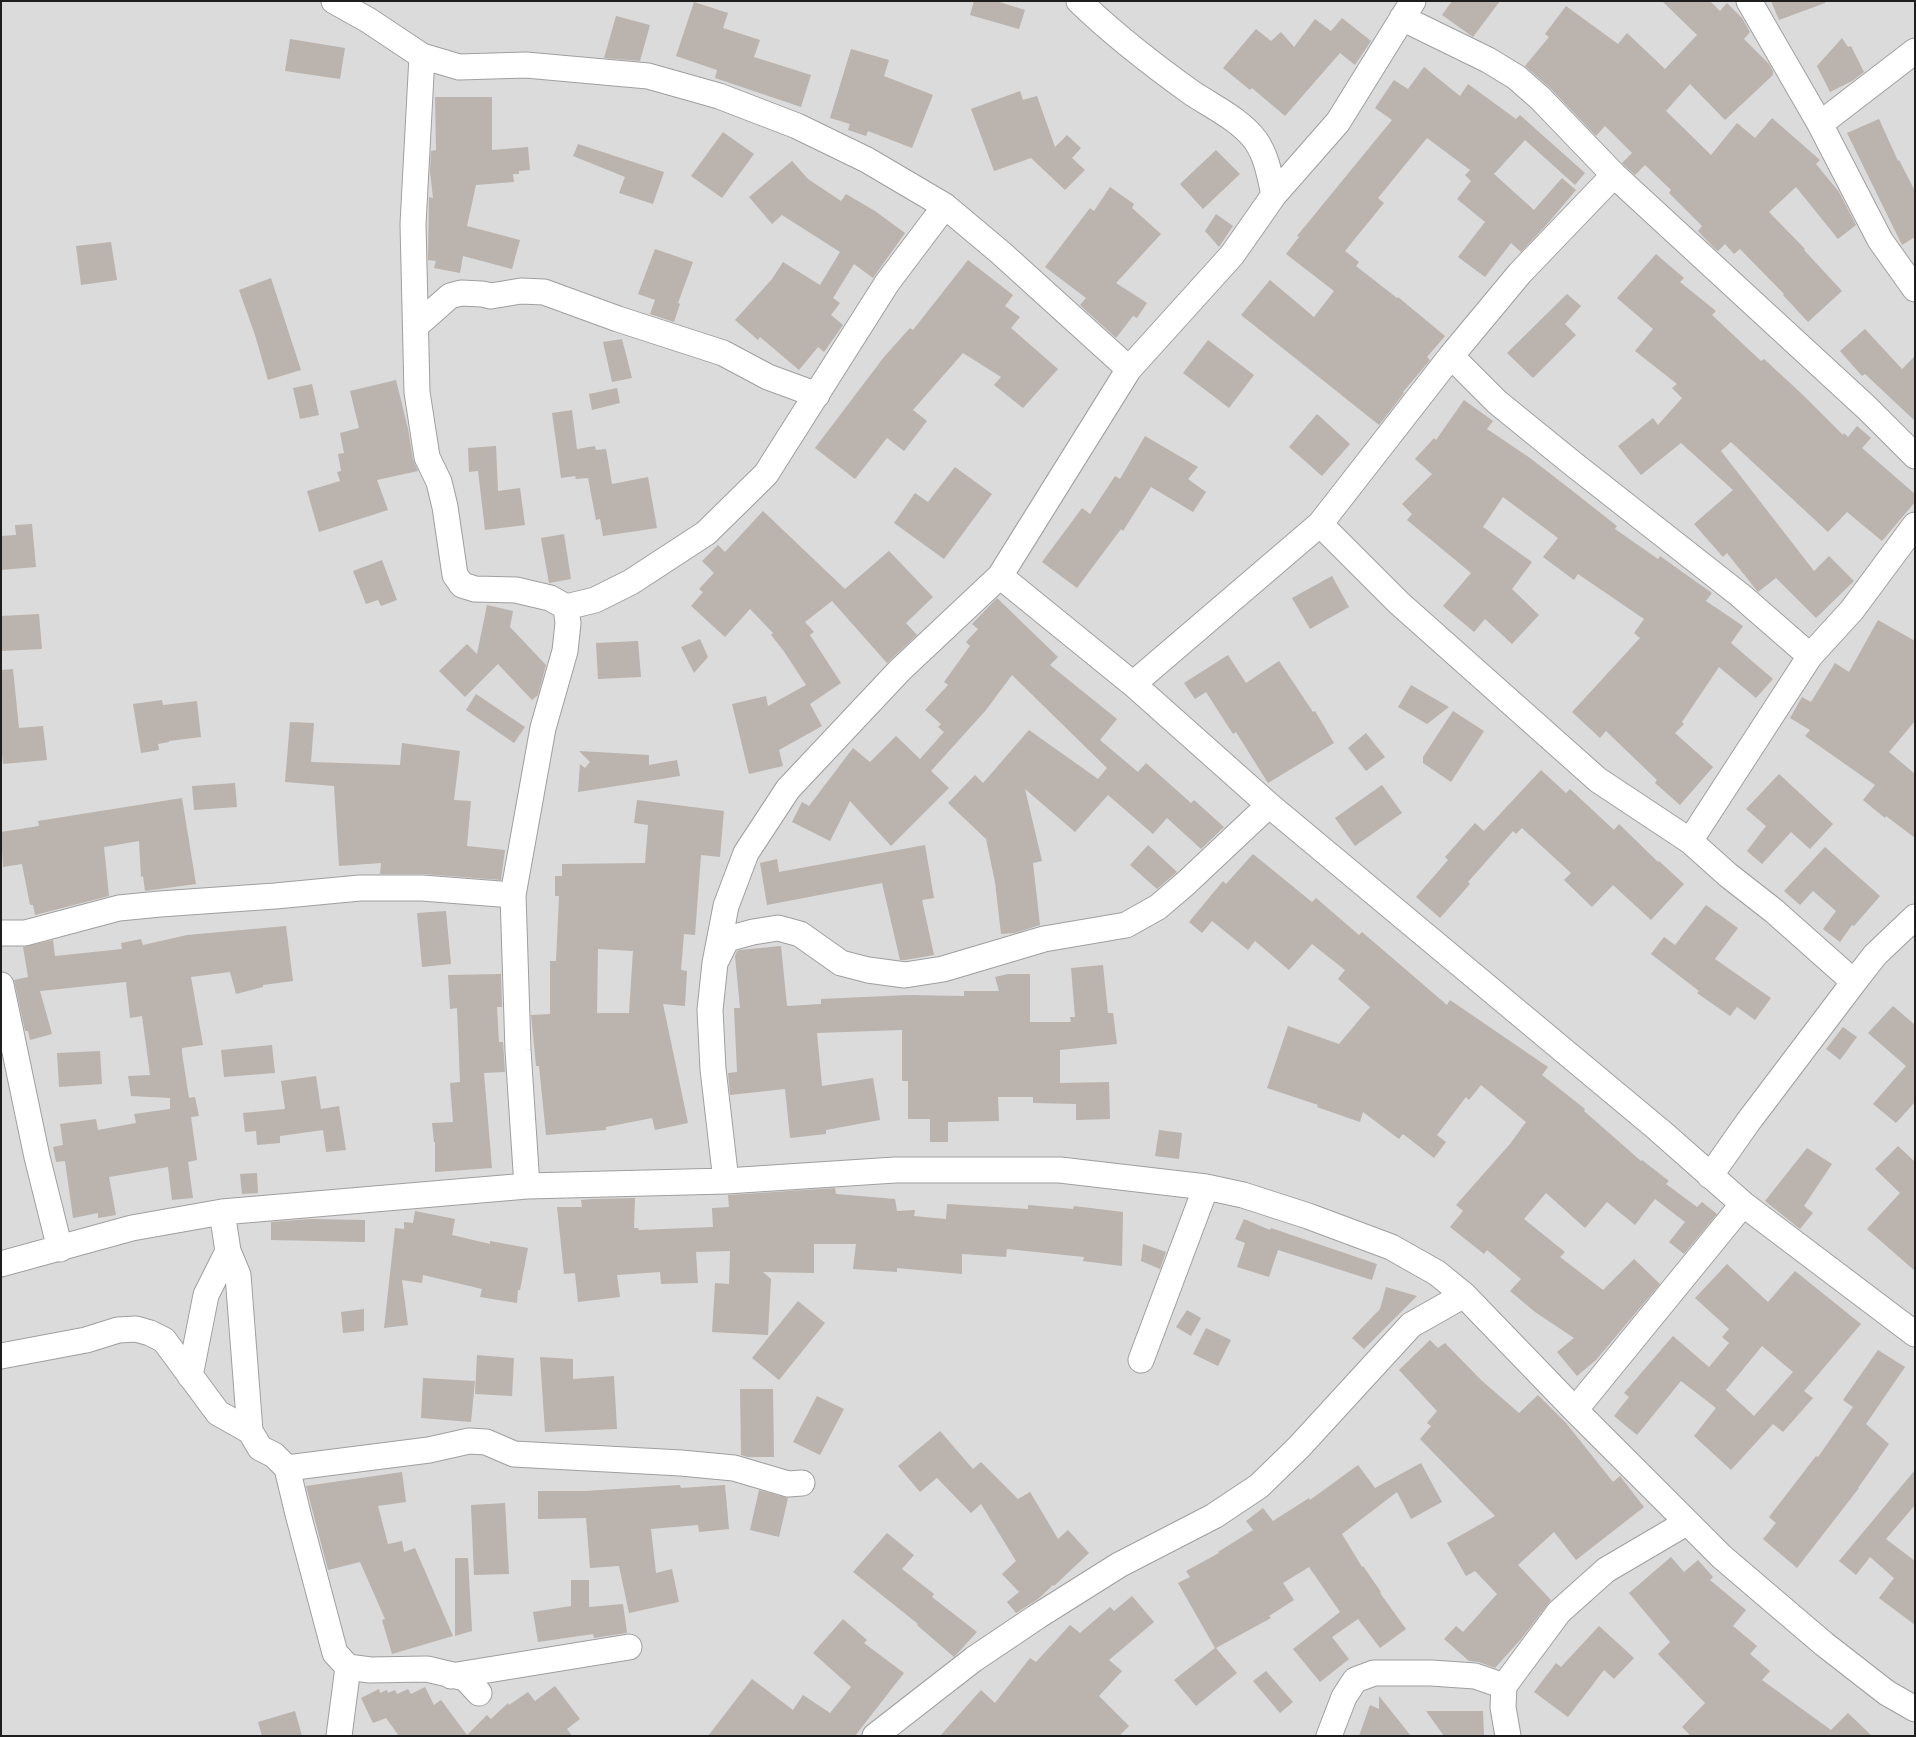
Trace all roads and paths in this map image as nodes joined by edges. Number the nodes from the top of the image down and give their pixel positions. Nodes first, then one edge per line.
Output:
1 (334, 1) edge
2 (1079, 1) edge
3 (1749, 1) edge
4 (1407, 10) edge
5 (1915, 51) edge
6 (422, 56) junction
7 (1820, 124) junction
8 (1614, 175) junction
9 (1274, 195) junction
10 (945, 206) junction
11 (1915, 289) edge
12 (416, 326) junction
13 (1451, 356) junction
14 (1129, 369) junction
15 (817, 395) junction
16 (1915, 456) edge
17 (1320, 524) junction
18 (1915, 525) edge
19 (1000, 576) junction
20 (566, 607) junction
21 (1810, 656) junction
22 (1134, 684) junction
23 (1268, 805) junction
24 (1690, 841) junction
25 (513, 895) junction
26 (1915, 917) edge
27 (1, 934) edge
28 (715, 963) junction
29 (1854, 982) junction
30 (2, 989) edge
31 (1710, 1176) junction
32 (726, 1181) junction
33 (527, 1186) junction
34 (1206, 1187) junction
35 (1743, 1204) junction
36 (222, 1212) junction
37 (60, 1249) junction
38 (228, 1251) junction
39 (1, 1264) edge
40 (1464, 1295) junction
41 (1910, 1321) edge
42 (1, 1356) edge
43 (1141, 1360) dead end
44 (190, 1376) junction
45 (1575, 1410) junction
46 (250, 1431) junction
47 (288, 1468) junction
48 (802, 1483) dead end
49 (1686, 1523) junction
50 (629, 1647) dead end
51 (348, 1667) junction
52 (450, 1676) junction
53 (1504, 1686) junction
54 (478, 1693) dead end
55 (1915, 1709) edge
56 (339, 1736) edge
57 (875, 1736) edge
58 (1329, 1736) edge
59 (1508, 1736) edge

1 - 6 street
2 - 9 street
3 - 7 street
4 - 8 street
4 - 9 street
5 - 7 street
6 - 10 street
6 - 12 street
7 - 11 street
8 - 13 street
8 - 16 street
9 - 14 street
10 - 14 street
10 - 15 street
12 - 15 street
12 - 20 street
13 - 17 street
13 - 21 street
14 - 19 street
15 - 20 street
17 - 22 street
17 - 24 street
18 - 21 street
19 - 22 street
19 - 28 street
20 - 25 street
21 - 24 street
22 - 23 street
23 - 28 street
23 - 31 street
24 - 29 street
25 - 27 street
25 - 33 street
26 - 29 street
28 - 32 street
29 - 31 street
30 - 37 street
31 - 35 street
32 - 33 street
32 - 34 street
33 - 36 street
34 - 40 street
34 - 43 street
35 - 41 street
35 - 45 street
36 - 37 street
36 - 38 street
37 - 39 street
38 - 44 street
38 - 46 street
40 - 45 street
40 - 57 street
42 - 44 street
44 - 46 street
45 - 49 street
46 - 47 street
47 - 48 street
47 - 51 street
49 - 53 street
49 - 55 street
50 - 52 street
51 - 52 street
51 - 56 street
52 - 54 street
53 - 58 street
53 - 59 street

